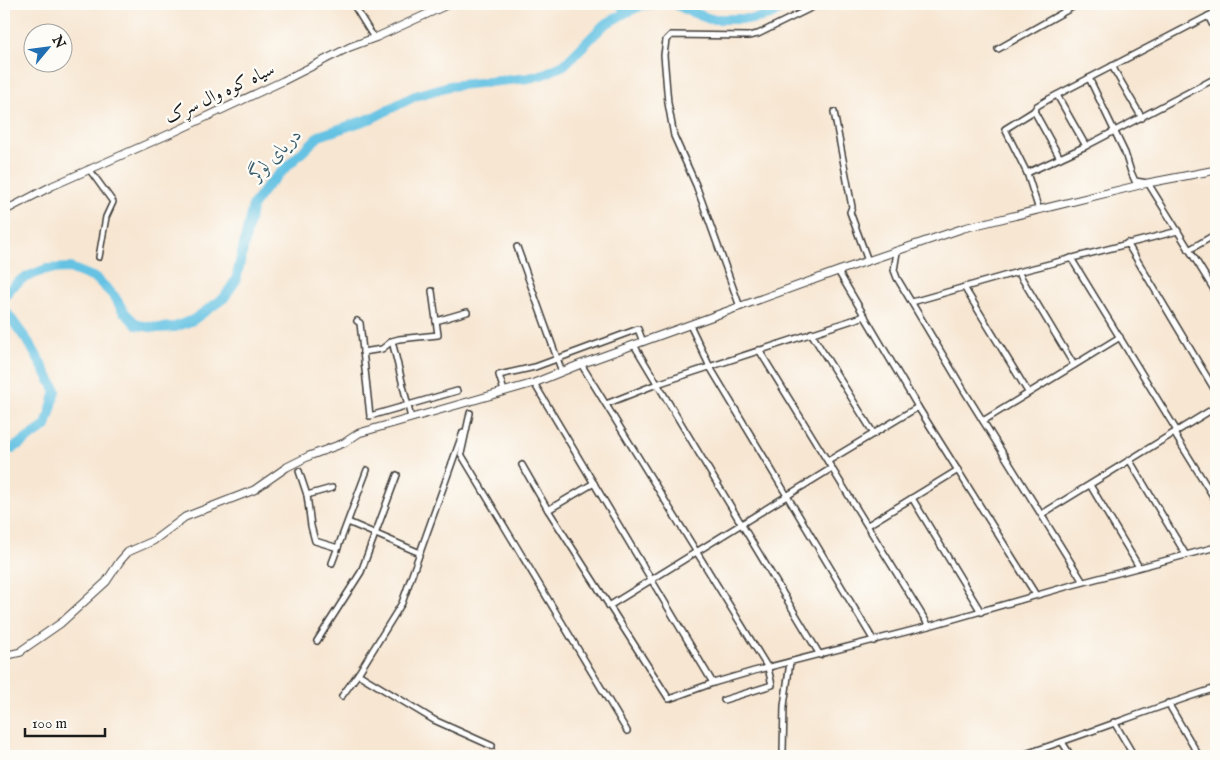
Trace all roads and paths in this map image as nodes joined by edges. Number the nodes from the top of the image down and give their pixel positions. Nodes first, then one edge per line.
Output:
1 (353, 4) edge
2 (449, 4) edge
3 (819, 4) edge
4 (1078, 4) edge
5 (1216, 12) edge
6 (1208, 16) junction
7 (1216, 31) edge
8 (374, 38) junction
9 (998, 49) dead end
10 (1112, 66) junction
11 (1089, 78) junction
12 (1216, 78) edge
13 (1057, 95) junction
14 (1034, 111) junction
15 (834, 112) dead end
16 (1142, 118) junction
17 (1115, 131) junction
18 (1086, 146) junction
19 (1060, 158) junction
20 (89, 170) junction
21 (1216, 170) edge
22 (1027, 173) junction
23 (1148, 183) junction
24 (1039, 210) junction
25 (4, 211) edge
26 (1178, 231) junction
27 (1216, 234) edge
28 (1127, 243) junction
29 (517, 247) dead end
30 (1189, 250) junction
31 (897, 252) junction
32 (99, 258) dead end
33 (1071, 258) junction
34 (868, 260) junction
35 (838, 271) junction
36 (1018, 272) junction
37 (964, 287) junction
38 (432, 291) dead end
39 (1216, 293) edge
40 (912, 302) junction
41 (740, 305) junction
42 (467, 312) dead end
43 (865, 316) junction
44 (357, 321) dead end
45 (436, 321) junction
46 (690, 325) junction
47 (811, 333) junction
48 (1120, 337) junction
49 (392, 341) junction
50 (643, 342) junction
51 (634, 345) junction
52 (759, 350) junction
53 (363, 352) junction
54 (557, 359) junction
55 (581, 364) junction
56 (1074, 365) junction
57 (710, 367) junction
58 (562, 372) junction
59 (534, 383) junction
60 (657, 384) junction
61 (457, 391) dead end
62 (504, 391) junction
63 (1028, 392) junction
64 (1216, 392) edge
65 (471, 400) junction
66 (606, 404) junction
67 (408, 406) junction
68 (918, 407) junction
69 (1216, 407) edge
70 (470, 413) junction
71 (411, 418) junction
72 (984, 421) junction
73 (1176, 432) junction
74 (874, 434) junction
75 (828, 460) junction
76 (1130, 461) junction
77 (522, 465) dead end
78 (832, 468) junction
79 (367, 470) dead end
80 (958, 470) junction
81 (299, 471) dead end
82 (397, 475) dead end
83 (594, 483) junction
84 (1090, 485) junction
85 (332, 488) dead end
86 (308, 495) junction
87 (788, 496) junction
88 (912, 498) junction
89 (1216, 501) edge
90 (548, 510) junction
91 (1042, 514) junction
92 (348, 522) junction
93 (741, 524) junction
94 (868, 525) junction
95 (376, 534) junction
96 (1216, 547) edge
97 (338, 548) junction
98 (697, 552) junction
99 (420, 553) junction
100 (1186, 555) junction
101 (332, 563) dead end
102 (1139, 568) junction
103 (652, 580) junction
104 (1084, 582) junction
105 (1036, 596) junction
106 (609, 606) junction
107 (981, 612) junction
108 (929, 626) junction
109 (317, 641) dead end
110 (874, 641) junction
111 (820, 655) junction
112 (4, 656) edge
113 (790, 662) junction
114 (768, 668) junction
115 (358, 674) junction
116 (713, 683) junction
117 (1216, 688) edge
118 (342, 696) dead end
119 (724, 700) dead end
120 (1168, 703) junction
121 (1114, 722) junction
122 (627, 731) dead end
123 (1062, 742) junction
124 (492, 746) dead end
125 (782, 751) dead end
126 (1019, 756) edge
127 (1071, 756) edge
128 (1134, 756) edge
129 (1199, 756) edge

1 - 8 street
2 - 8 street, سیاه کوه وال سړک
3 - 41 street
4 - 9 street
5 - 6 street
6 - 7 street
6 - 10 street
8 - 20 street, سیاه کوه وال سړک
10 - 11 street
10 - 16 street
11 - 13 street
11 - 17 street
12 - 16 street
13 - 14 street
13 - 18 street
14 - 19 street
14 - 22 street
15 - 34 street
16 - 17 street
17 - 18 street
17 - 23 street
18 - 19 street
19 - 22 street
20 - 25 street, سیاه کوه وال سړک
20 - 32 street
21 - 23 street
22 - 24 street
23 - 24 street
23 - 26 street
24 - 31 street
26 - 28 street
26 - 30 street
27 - 30 street
28 - 33 street
28 - 64 street
29 - 54 street
30 - 39 street
31 - 34 street
31 - 40 street
33 - 36 street
33 - 48 street
34 - 35 street
35 - 41 street
35 - 43 street
36 - 37 street
36 - 56 street
37 - 40 street
37 - 63 street
38 - 45 street
40 - 72 street
41 - 46 street
42 - 45 street
43 - 47 street
43 - 68 street
44 - 53 street
45 - 49 street
46 - 50 street
46 - 57 street
47 - 52 street
47 - 74 street
48 - 56 street
48 - 73 street
49 - 53 street
49 - 67 street
50 - 51 street
50 - 54 street
51 - 55 street
51 - 60 street
52 - 57 street
52 - 75 street
53 - 67 street
54 - 58 street
54 - 62 street
55 - 58 street
55 - 66 street
56 - 63 street
57 - 60 street
57 - 87 street
58 - 59 street
59 - 62 street
59 - 83 street
60 - 66 street
60 - 93 street
61 - 67 street
62 - 65 street
63 - 72 street
65 - 70 street
65 - 71 street
66 - 98 street
67 - 71 street
68 - 74 street
68 - 80 street
69 - 73 street
70 - 99 street
70 - 122 street
71 - 112 street
72 - 91 street
73 - 76 street
73 - 89 street
74 - 75 street
75 - 78 street
76 - 84 street
76 - 100 street
77 - 90 street
78 - 87 street
78 - 94 street
79 - 92 street
80 - 88 street
80 - 105 street
81 - 86 street
82 - 95 street
83 - 90 street
83 - 103 street
84 - 91 street
84 - 102 street
85 - 86 street
86 - 97 street
87 - 93 street
87 - 110 street
88 - 94 street
88 - 107 street
90 - 106 street
91 - 104 street
92 - 95 street
92 - 97 street
93 - 98 street
93 - 111 street
94 - 108 street
95 - 99 street
95 - 109 street
96 - 100 street
97 - 101 street
98 - 103 street
98 - 114 street
99 - 115 street
100 - 102 street
102 - 104 street
103 - 106 street
103 - 116 street
104 - 105 street
105 - 107 street
106 - 116 street
107 - 108 street
108 - 110 street
110 - 111 street
111 - 113 street
113 - 114 street
113 - 125 street
114 - 116 street
114 - 119 street
115 - 118 street
115 - 124 street
117 - 120 street
120 - 121 street
120 - 129 street
121 - 123 street
121 - 128 street
123 - 126 street
123 - 127 street

